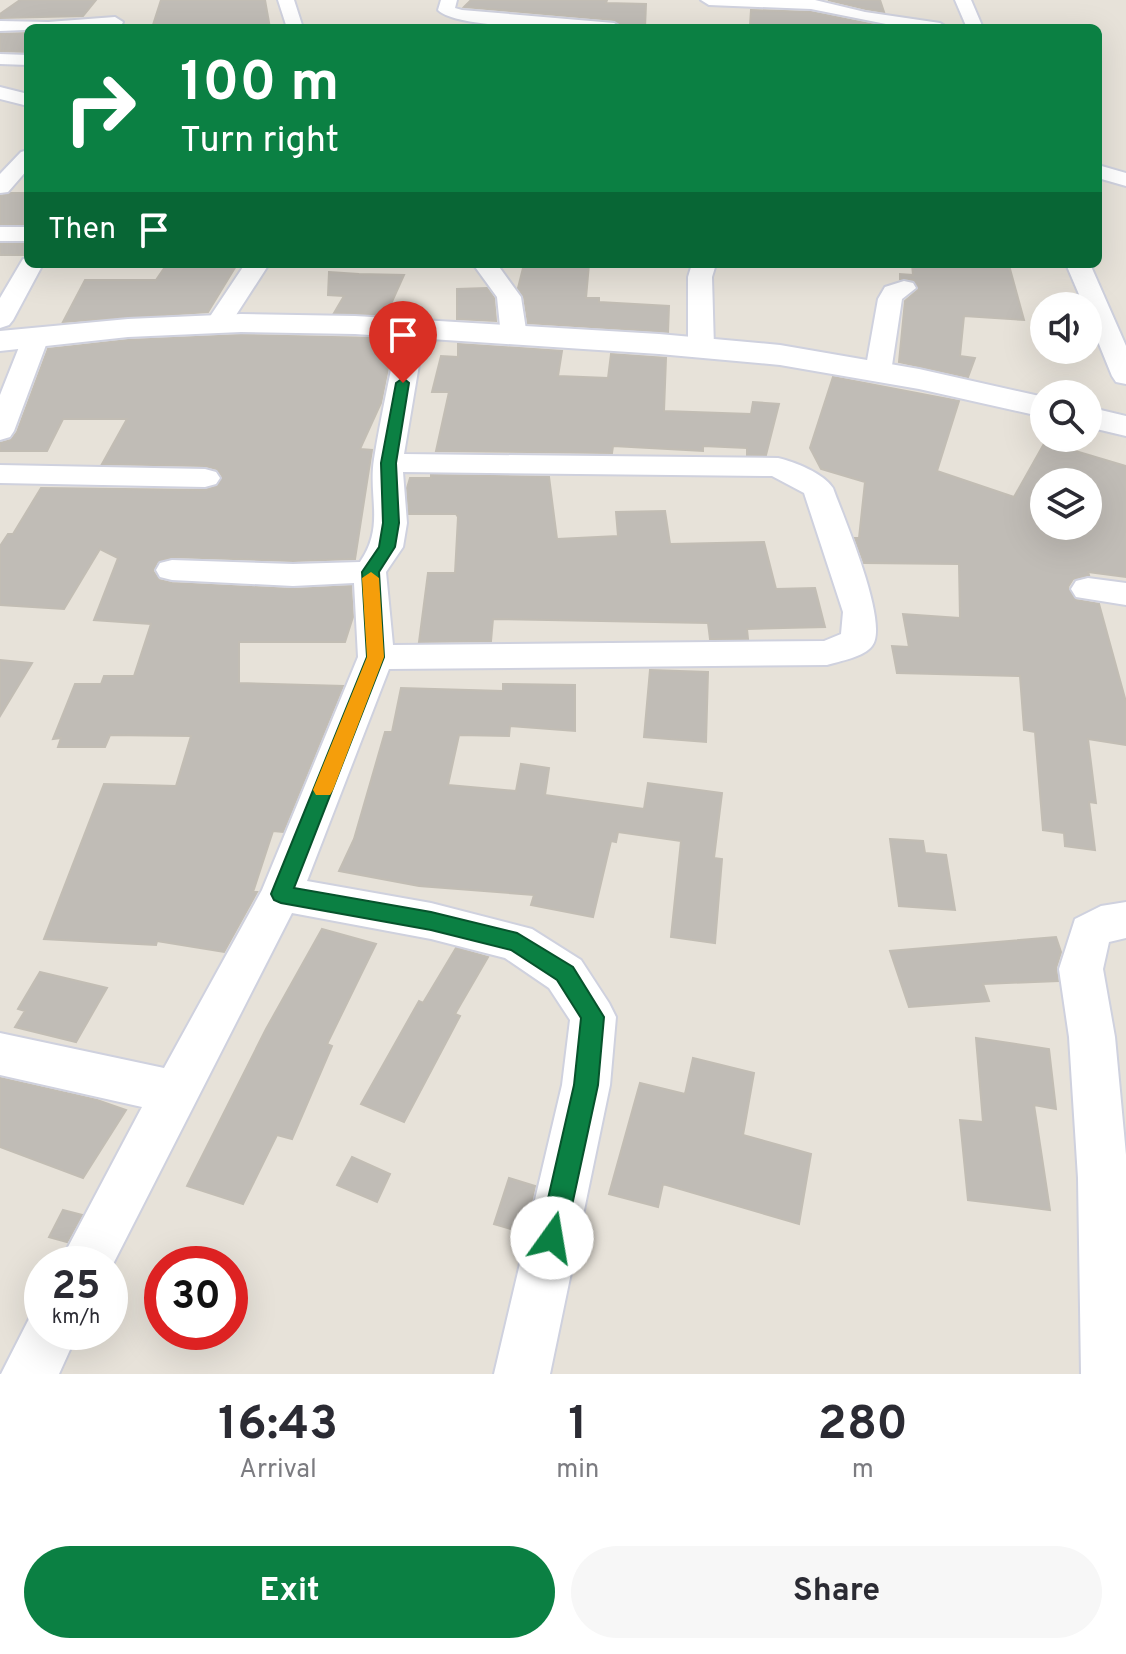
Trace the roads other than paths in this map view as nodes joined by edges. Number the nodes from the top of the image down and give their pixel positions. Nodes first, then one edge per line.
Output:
1 (286, 0) edge
2 (449, 0) edge
3 (709, 0) edge
4 (963, 0) edge
5 (829, 4) edge
6 (520, 21) junction
7 (115, 22) dead end
8 (615, 22) edge
9 (88, 24) edge
10 (294, 24) edge
11 (511, 24) edge
12 (922, 24) edge
13 (973, 24) edge
14 (0, 26) edge
15 (24, 26) edge
16 (0, 59) edge
17 (24, 60) edge
18 (0, 93) edge
19 (24, 99) edge
20 (24, 160) edge
21 (1102, 172) edge
22 (1126, 180) edge
23 (0, 187) edge
24 (0, 234) edge
25 (24, 234) edge
26 (29, 268) edge
27 (254, 268) edge
28 (488, 268) edge
29 (703, 268) edge
30 (1080, 268) edge
31 (904, 288) dead end
32 (0, 320) edge
33 (218, 324) junction
34 (412, 329) junction
35 (514, 336) junction
36 (36, 337) junction
37 (0, 341) edge
38 (701, 348) junction
39 (878, 372) junction
40 (1126, 376) edge
41 (1030, 404) edge
42 (1102, 420) edge
43 (1126, 426) edge
44 (0, 431) edge
45 (388, 463) junction
46 (0, 474) edge
47 (205, 478) dead end
48 (172, 570) dead end
49 (370, 572) junction
50 (1088, 589) dead end
51 (1126, 594) edge
52 (376, 657) junction
53 (281, 894) junction
54 (1126, 920) edge
55 (0, 1054) edge
56 (174, 1092) junction
57 (94, 1246) edge
58 (1116, 1267) edge
59 (42, 1350) edge
60 (29, 1374) edge
61 (522, 1374) edge
62 (1109, 1374) edge

1 - 10 street
2 - 6 street
3 - 5 street
4 - 13 street
5 - 12 street
6 - 8 street
6 - 11 street
7 - 9 street
14 - 15 street
16 - 17 street
18 - 19 street
20 - 23 street
21 - 22 street
24 - 25 street
26 - 32 street
27 - 33 street
28 - 35 street
29 - 38 street
30 - 40 street
31 - 39 street
33 - 34 street
33 - 36 street
34 - 35 street
34 - 45 street
35 - 38 street
36 - 37 street
36 - 44 street
38 - 39 street
39 - 41 street
42 - 43 street
45 - 49 street
45 - 52 street
46 - 47 street
48 - 49 street
49 - 52 street
50 - 51 street
52 - 53 street
53 - 56 street
53 - 61 street
54 - 58 street
55 - 56 street
56 - 57 street
58 - 62 street
59 - 60 street

